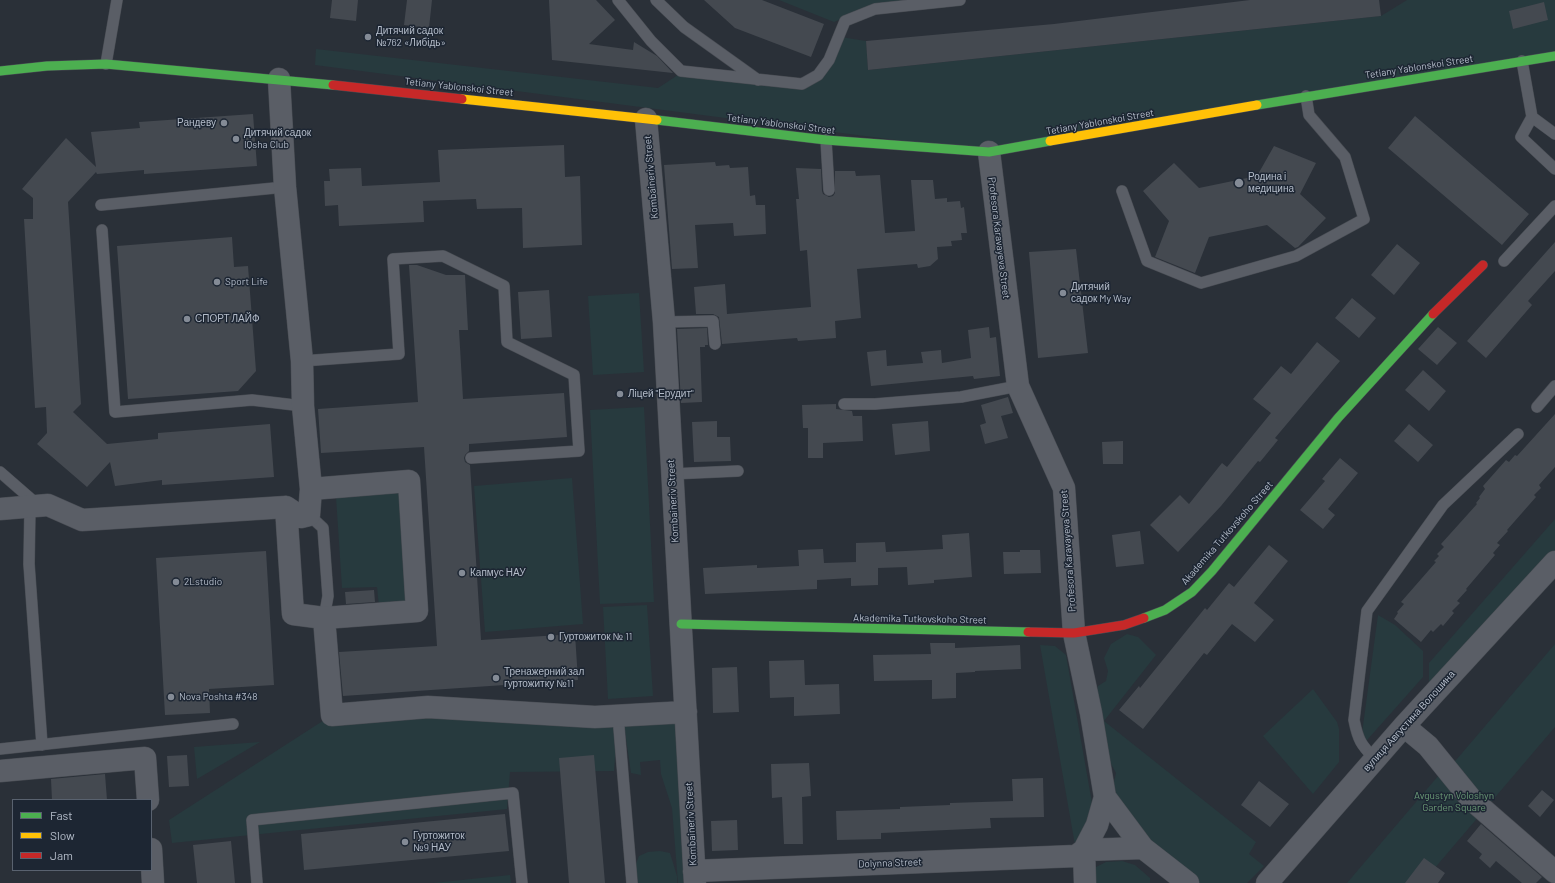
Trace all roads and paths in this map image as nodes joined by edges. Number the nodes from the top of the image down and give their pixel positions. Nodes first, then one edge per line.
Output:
1 (117, 0) edge
2 (618, 0) edge
3 (656, 0) edge
4 (960, 0) edge
5 (1555, 56) edge
6 (1522, 61) junction
7 (106, 64) junction
8 (0, 71) edge
9 (279, 79) junction
10 (758, 80) junction
11 (1306, 96) junction
12 (1532, 117) junction
13 (646, 119) junction
14 (1555, 134) edge
15 (826, 140) junction
16 (989, 152) junction
17 (1555, 169) edge
18 (285, 187) junction
19 (829, 190) dead end
20 (1122, 191) dead end
21 (101, 205) dead end
22 (1555, 206) edge
23 (102, 230) dead end
24 (1504, 261) dead end
25 (1482, 265) dead end
26 (664, 322) junction
27 (715, 344) dead end
28 (302, 360) junction
29 (1018, 386) junction
30 (1555, 386) edge
31 (844, 404) dead end
32 (304, 406) junction
33 (1537, 407) dead end
34 (1518, 434) dead end
35 (471, 458) dead end
36 (738, 471) dead end
37 (0, 472) edge
38 (672, 474) junction
39 (311, 489) junction
40 (35, 506) junction
41 (286, 507) junction
42 (0, 509) edge
43 (309, 515) junction
44 (1555, 562) edge
45 (324, 618) junction
46 (681, 624) junction
47 (1074, 633) junction
48 (686, 712) junction
49 (618, 716) junction
50 (233, 724) dead end
51 (1404, 726) junction
52 (42, 745) junction
53 (0, 750) edge
54 (1375, 760) junction
55 (0, 771) edge
56 (1105, 797) junction
57 (148, 799) edge
58 (1143, 848) junction
59 (1084, 850) junction
60 (152, 866) edge
61 (1555, 872) edge
62 (694, 877) edge
63 (153, 883) edge
64 (256, 883) edge
65 (522, 883) edge
66 (632, 883) edge
67 (1085, 883) edge
68 (1188, 883) edge
69 (1267, 883) edge

1 - 7 lane
2 - 10 lane
3 - 10 lane
4 - 10 lane
5 - 6 street, Tetiany Yablonskoi Street
6 - 11 street, Tetiany Yablonskoi Street
6 - 12 lane
7 - 8 street, Tetiany Yablonskoi Street
7 - 9 street, Tetiany Yablonskoi Street
9 - 13 street, Tetiany Yablonskoi Street
9 - 18 street
11 - 16 street, Tetiany Yablonskoi Street
11 - 20 lane
12 - 14 lane
12 - 17 lane
13 - 15 street, Tetiany Yablonskoi Street
13 - 26 street, Kombaineriv Street
15 - 16 street, Tetiany Yablonskoi Street
15 - 19 lane
16 - 29 street, Profesora Karavayeva Street
18 - 21 lane
18 - 28 street
22 - 24 lane
23 - 32 lane
25 - 47 street, Akademika Tutkovskoho Street
26 - 27 lane
26 - 38 street, Kombaineriv Street
28 - 32 street
28 - 35 lane
29 - 31 lane
29 - 47 street, Profesora Karavayeva Street
30 - 33 lane
32 - 39 street
34 - 54 lane
36 - 38 lane
37 - 40 lane
38 - 46 street, Kombaineriv Street
39 - 43 street
39 - 45 street
40 - 41 street
40 - 42 street
40 - 52 lane
41 - 43 street
41 - 45 street
43 - 45 lane
44 - 51 street, вулиця Августина Волошина
45 - 49 street
46 - 47 street, Akademika Tutkovskoho Street
46 - 48 street, Kombaineriv Street
47 - 56 street, Profesora Karavayeva Street
48 - 49 street
48 - 62 street, Kombaineriv Street
49 - 66 lane
50 - 52 lane
51 - 54 street, вулиця Августина Волошина
51 - 61 street
52 - 53 lane
54 - 69 street, вулиця Августина Волошина
55 - 57 street
56 - 58 street
56 - 59 street, Profesora Karavayeva Street
58 - 59 street, Dolynna Street
58 - 68 street
59 - 62 street, Dolynna Street
59 - 67 street, Profesora Karavayeva Street
60 - 63 street
64 - 65 lane

